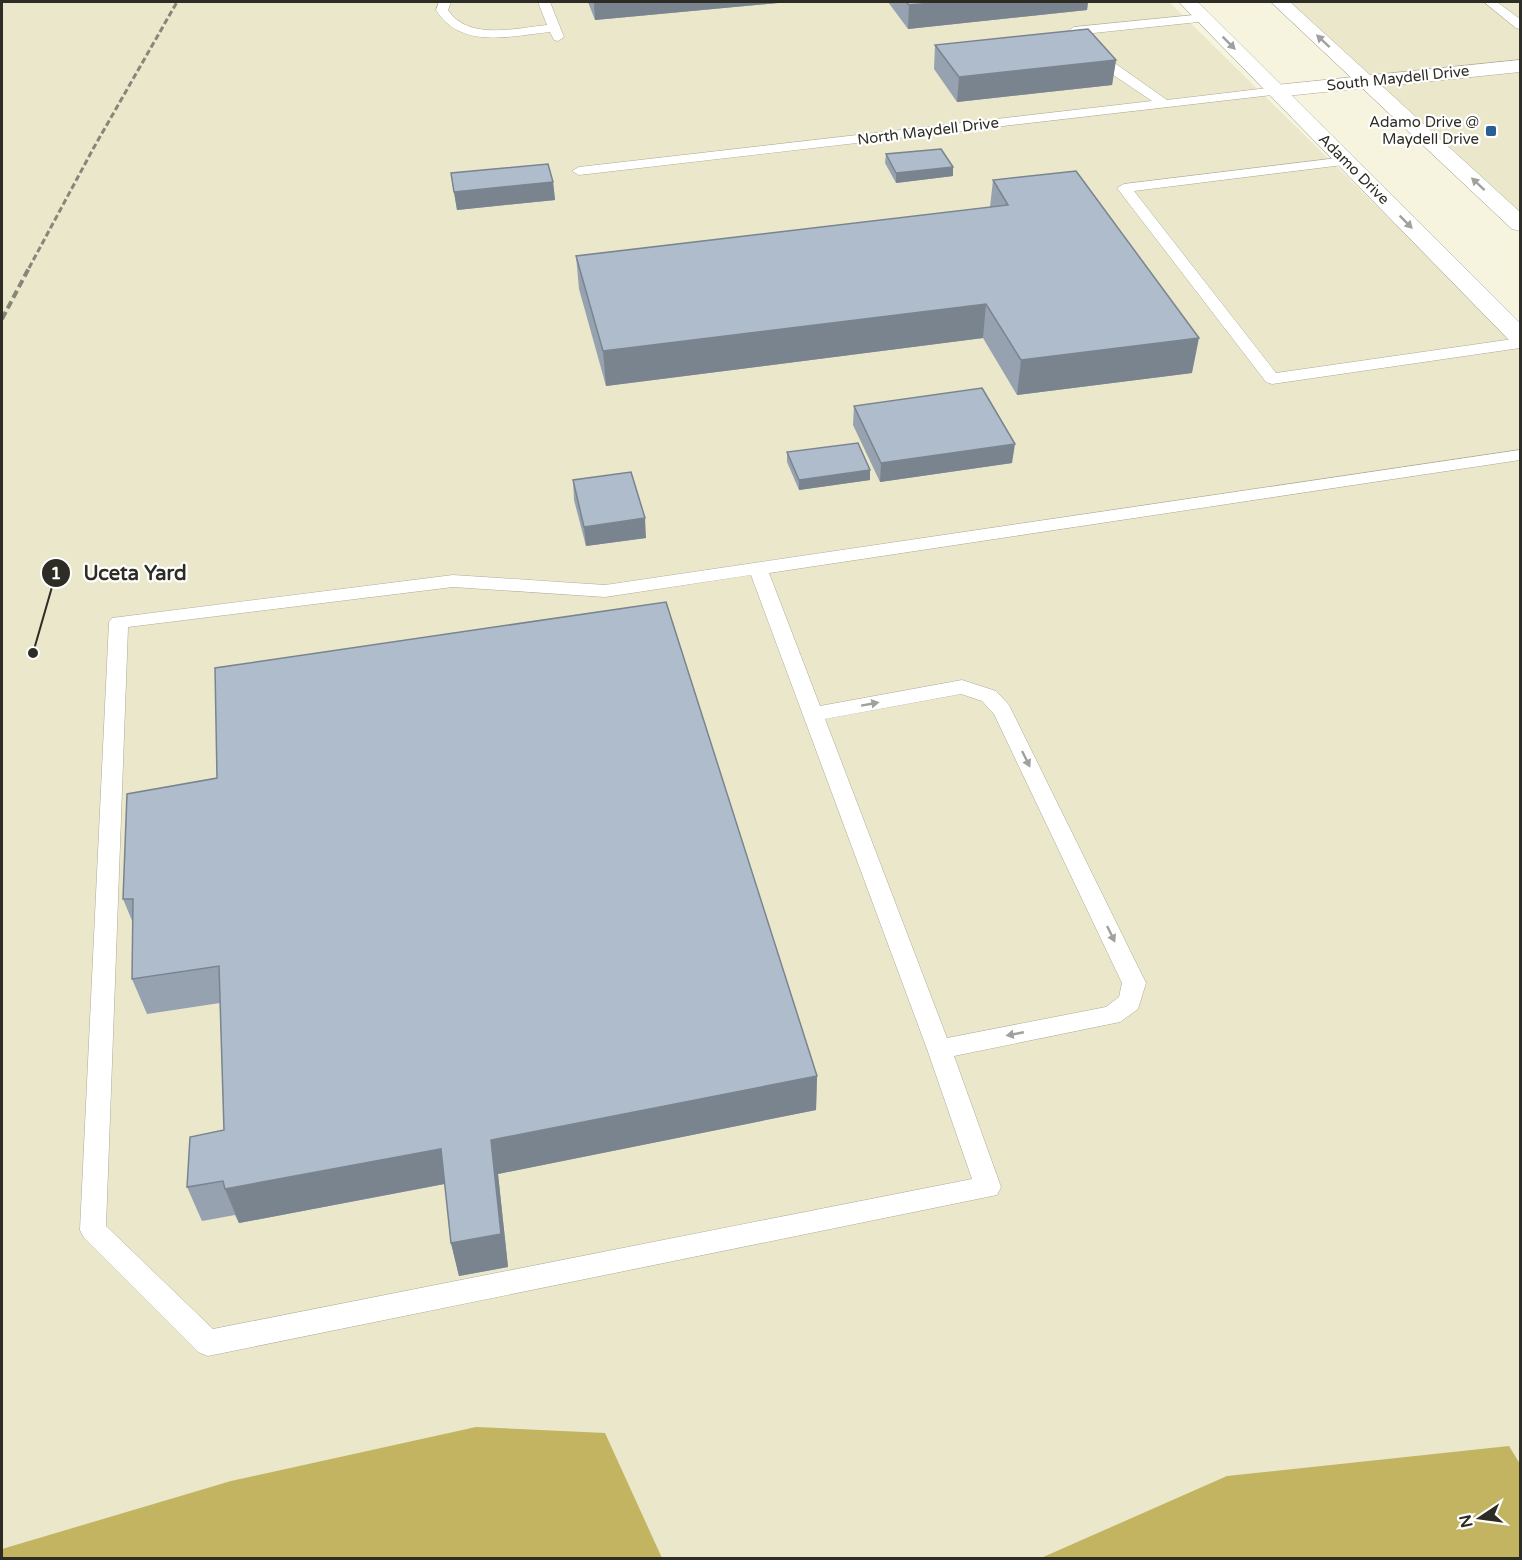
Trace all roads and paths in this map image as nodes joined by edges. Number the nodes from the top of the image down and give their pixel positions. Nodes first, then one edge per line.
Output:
1 (445, 2) edge
2 (544, 2) edge
3 (1188, 2) edge
4 (1280, 2) edge
5 (1490, 2) edge
6 (1204, 18) junction
7 (1521, 25) edge
8 (1521, 66) edge
9 (1366, 81) junction
10 (1276, 91) junction
11 (1165, 104) junction
12 (1346, 161) junction
13 (579, 171) dead end
14 (1521, 224) edge
15 (1521, 337) edge
16 (1521, 343) edge
17 (1521, 455) edge
18 (758, 568) junction
19 (813, 714) junction
20 (939, 1049) junction

1 - 2 lane
3 - 6 main road, Adamo Drive
9 -> 4 main road
5 - 7 lane
6 -> 10 main road, Adamo Drive
6 - 11 lane
8 - 9 main road, South Maydell Drive
9 - 10 main road, South Maydell Drive
14 -> 9 main road
10 - 11 lane, North Maydell Drive
10 - 12 main road, Adamo Drive
11 - 13 lane, North Maydell Drive
12 -> 15 main road, Adamo Drive
12 - 16 lane
17 - 18 lane
18 - 19 lane
18 - 20 lane
19 - 20 lane
19 -> 20 lane

